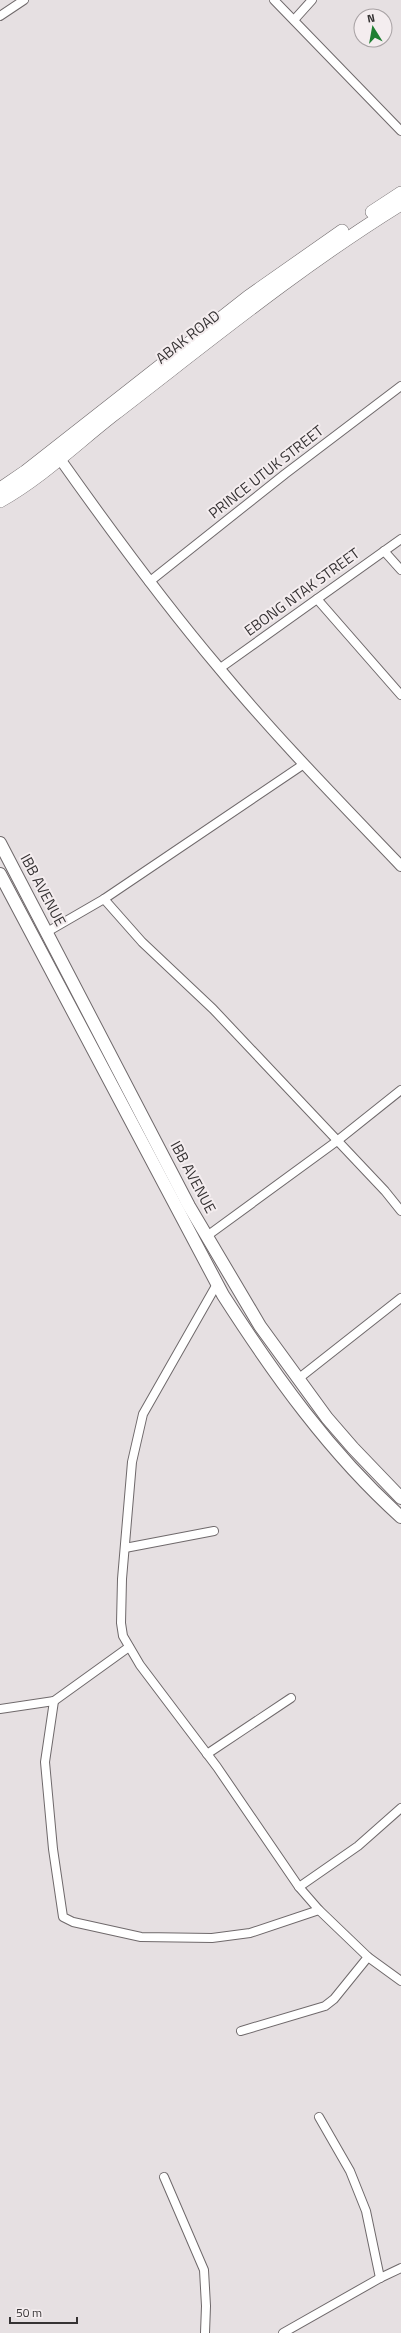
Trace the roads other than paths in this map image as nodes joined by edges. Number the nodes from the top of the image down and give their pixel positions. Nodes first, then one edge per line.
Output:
1 (24, 0) edge
2 (274, 0) edge
3 (312, 0) edge
4 (0, 16) edge
5 (294, 20) junction
6 (401, 131) edge
7 (401, 193) edge
8 (401, 204) edge
9 (401, 386) edge
10 (60, 459) junction
11 (0, 489) edge
12 (0, 501) edge
13 (401, 539) edge
14 (384, 551) junction
15 (401, 570) edge
16 (149, 582) junction
17 (317, 599) junction
18 (219, 669) junction
19 (401, 695) edge
20 (304, 764) junction
21 (0, 843) edge
22 (401, 866) edge
23 (0, 874) edge
24 (104, 899) junction
25 (47, 932) junction
26 (401, 1090) edge
27 (337, 1140) junction
28 (401, 1211) edge
29 (206, 1236) junction
30 (217, 1284) junction
31 (401, 1298) edge
32 (298, 1379) junction
33 (401, 1498) edge
34 (401, 1517) edge
35 (214, 1531) dead end
36 (125, 1548) junction
37 (129, 1647) junction
38 (291, 1698) dead end
39 (54, 1701) junction
40 (0, 1708) edge
41 (207, 1754) junction
42 (401, 1808) edge
43 (299, 1887) junction
44 (319, 1910) junction
45 (368, 1957) junction
46 (401, 1981) edge
47 (241, 2031) dead end
48 (319, 2117) dead end
49 (164, 2177) dead end
50 (401, 2268) edge
51 (380, 2278) junction
52 (205, 2333) edge
53 (283, 2333) edge

1 - 4 street
2 - 5 street
3 - 5 street
5 - 6 street
7 - 11 highway, ABAK ROAD
8 - 10 highway, ABAK ROAD
9 - 16 street, PRINCE UTUK STREET
10 - 12 highway, ABAK ROAD
10 - 16 street
13 - 14 street, EBONG NTAK STREET
14 - 15 street
14 - 17 street, EBONG NTAK STREET
16 - 18 street
17 - 18 street, EBONG NTAK STREET
17 - 19 street
18 - 20 street
20 - 22 street
20 - 24 street
21 - 25 main road, IBB AVENUE
23 - 30 main road
24 - 25 street
24 - 27 street
25 - 29 main road, IBB AVENUE
26 - 27 street
27 - 28 street
27 - 29 street
29 - 32 main road, IBB AVENUE
30 - 34 main road
30 - 36 street
31 - 32 street
32 - 33 main road, IBB AVENUE
35 - 36 street
36 - 37 street
37 - 39 street
37 - 41 street
38 - 41 street
39 - 40 street
39 - 44 street
41 - 43 street
42 - 43 street
43 - 44 street
44 - 45 street
45 - 46 street
45 - 47 street
48 - 51 street
49 - 52 street
50 - 51 street
51 - 53 street

